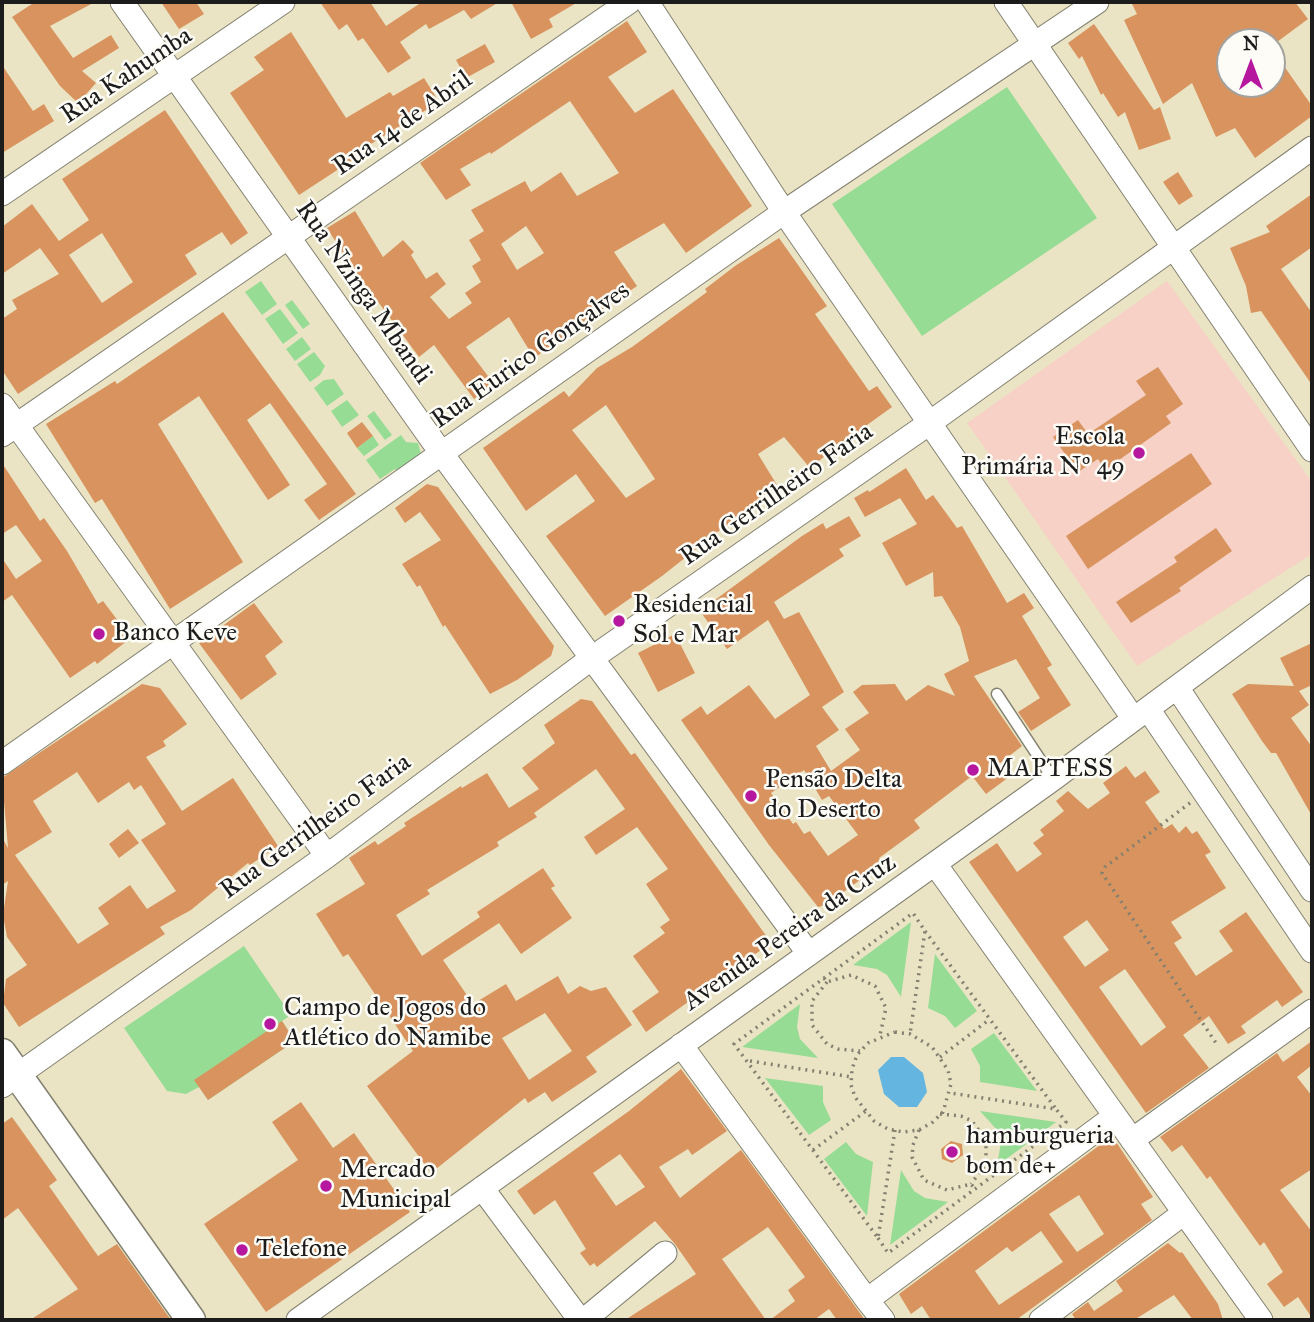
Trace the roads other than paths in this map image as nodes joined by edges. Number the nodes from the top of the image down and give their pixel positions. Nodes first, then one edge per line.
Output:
1 (122, 2) edge
2 (283, 2) edge
3 (629, 2) edge
4 (647, 2) edge
5 (1006, 2) edge
6 (1097, 2) edge
7 (1035, 44) junction
8 (176, 77) junction
9 (1312, 148) edge
10 (2, 194) edge
11 (784, 212) junction
12 (288, 237) junction
13 (1175, 246) junction
14 (2, 405) edge
15 (931, 422) junction
16 (9, 430) edge
17 (1312, 450) edge
18 (442, 454) junction
19 (1312, 587) edge
20 (173, 643) junction
21 (592, 659) junction
22 (1178, 689) junction
23 (997, 694) dead end
24 (1140, 714) junction
25 (2, 763) edge
26 (1054, 779) junction
27 (327, 856) junction
28 (935, 864) junction
29 (1312, 890) edge
30 (1312, 951) edge
31 (809, 954) junction
32 (1312, 1011) edge
33 (681, 1045) junction
34 (7, 1071) edge
35 (1115, 1116) junction
36 (1132, 1140) junction
37 (482, 1188) junction
38 (1184, 1213) junction
39 (665, 1254) dead end
40 (867, 1300) junction
41 (191, 1320) edge
42 (298, 1320) edge
43 (582, 1320) edge
44 (883, 1320) edge
45 (1041, 1320) edge
46 (1261, 1320) edge

1 - 8 street, Rua Nzinga Mbandi
2 - 8 street, Rua Kahumba
3 - 12 street, Rua 14 de Abril
4 - 11 street
5 - 7 street
6 - 7 street, Rua Eurico Gonçalves
7 - 11 street, Rua Eurico Gonçalves
7 - 13 street
8 - 10 street, Rua Kahumba
8 - 12 street, Rua Nzinga Mbandi
9 - 13 street, Rua Gerrilheiro Faria
11 - 15 street
11 - 18 street, Rua Eurico Gonçalves
12 - 16 street, Rua 14 de Abril
12 - 18 street, Rua Nzinga Mbandi
13 - 15 street, Rua Gerrilheiro Faria
13 - 17 street
14 - 16 street
15 - 21 street, Rua Gerrilheiro Faria
15 - 24 street
16 - 20 street
18 - 20 street, Rua Eurico Gonçalves
18 - 21 street, Rua Nzinga Mbandi
19 - 22 street, Avenida Pereira da Cruz
20 - 25 street, Rua Eurico Gonçalves
20 - 27 street
21 - 27 street, Rua Gerrilheiro Faria
21 - 31 street, Rua Nzinga Mbandi
22 - 24 street, Avenida Pereira da Cruz
22 - 29 street
23 - 26 lane
24 - 26 street, Avenida Pereira da Cruz
24 - 30 street
26 - 28 street, Avenida Pereira da Cruz
27 - 34 street, Rua Gerrilheiro Faria
28 - 31 street, Avenida Pereira da Cruz
28 - 35 street
31 - 33 street, Avenida Pereira da Cruz
32 - 36 street
33 - 37 street, Avenida Pereira da Cruz
33 - 40 street
34 - 41 street
35 - 36 street
35 - 40 street
36 - 38 street
37 - 42 street, Avenida Pereira da Cruz
37 - 43 street
38 - 45 street
38 - 46 street
39 - 43 street
40 - 44 street

